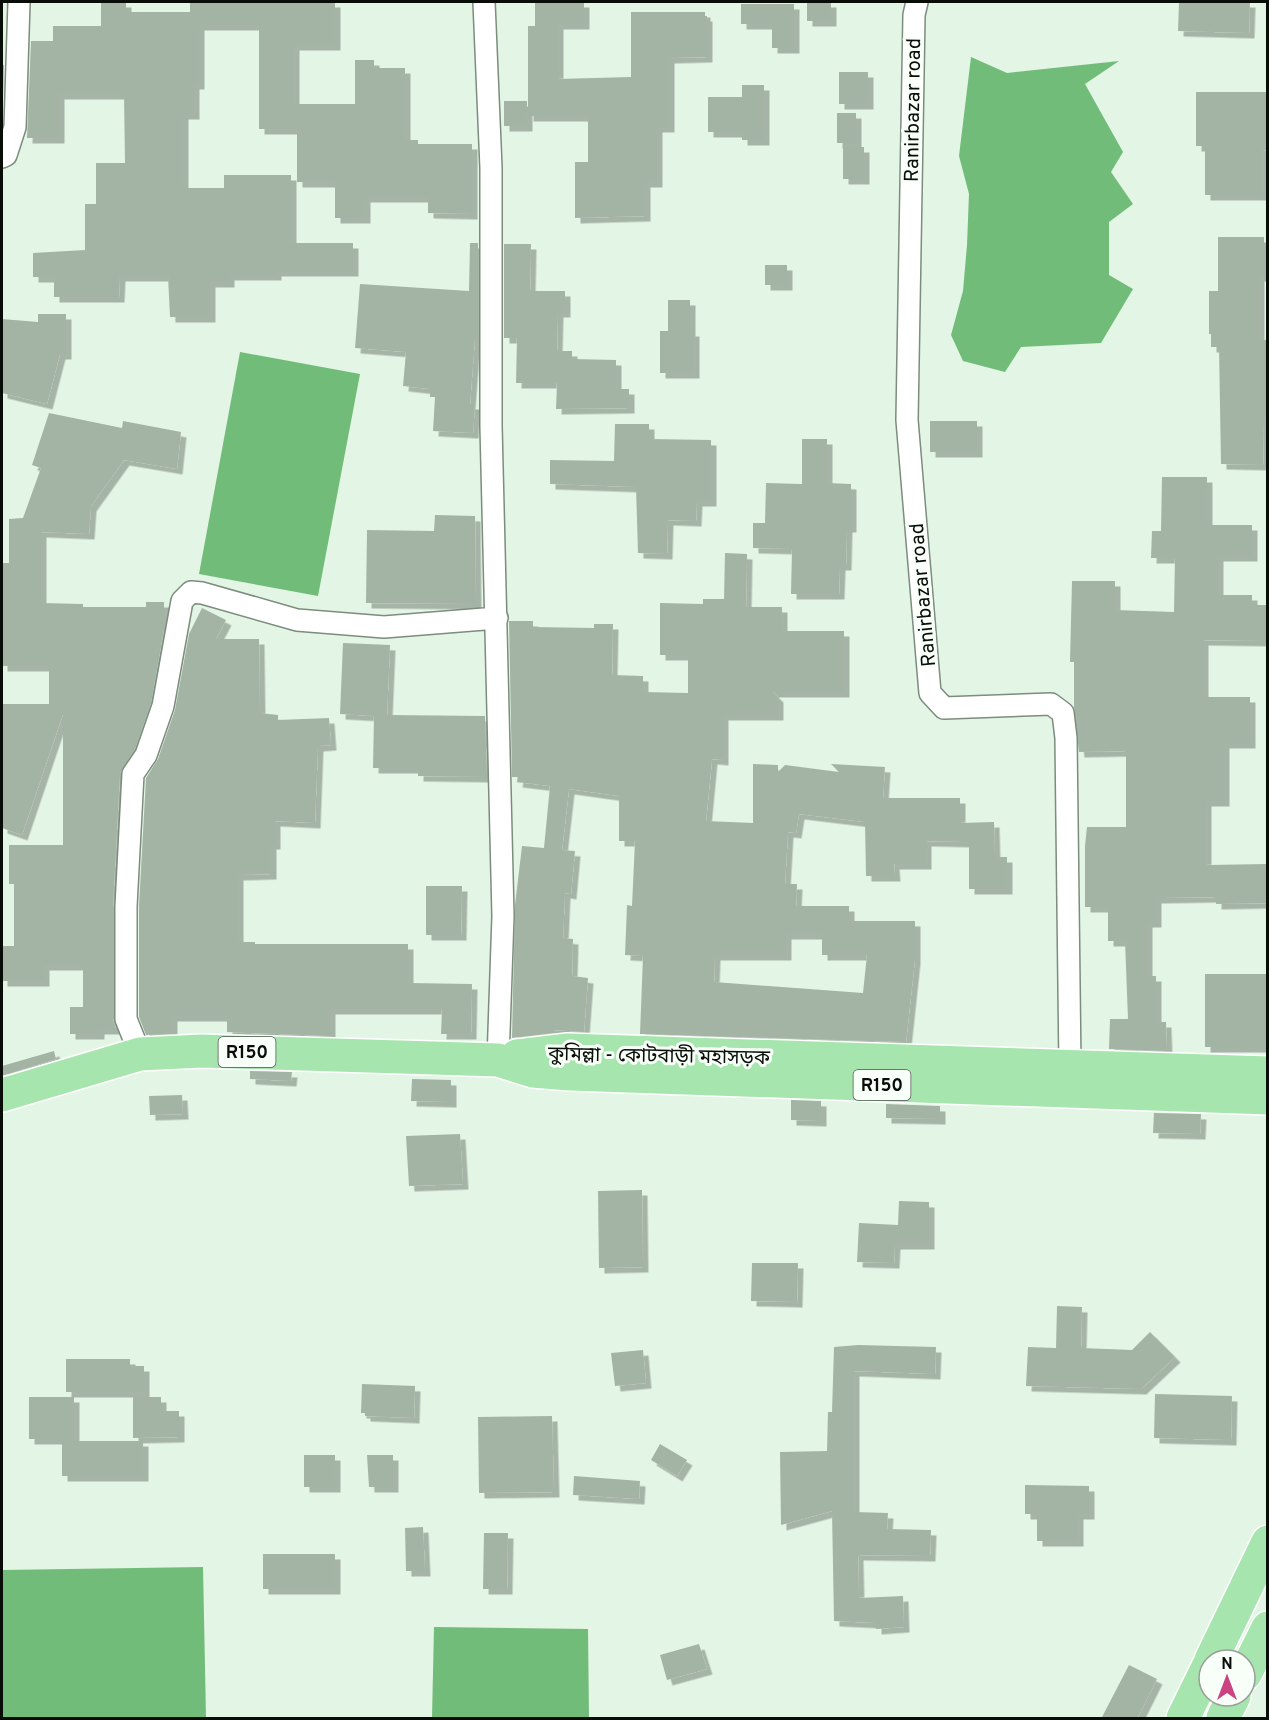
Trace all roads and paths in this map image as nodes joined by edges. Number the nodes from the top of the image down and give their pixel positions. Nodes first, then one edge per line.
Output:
1 (19, 2) edge
2 (484, 2) edge
3 (917, 2) edge
4 (2, 157) edge
5 (497, 618) junction
6 (140, 1054) junction
7 (498, 1060) junction
8 (1070, 1068) junction
9 (1268, 1073) edge
10 (1022, 1078) junction
11 (2, 1095) edge
12 (1268, 1098) edge
13 (1268, 1542) edge
14 (1268, 1628) edge
15 (1219, 1648) edge
16 (1257, 1650) edge
17 (1197, 1692) edge
18 (1183, 1719) edge

1 - 4 street
2 - 5 street
3 - 8 street, Ranirbazar road
5 - 6 street
5 - 7 street
6 - 7 main road, R150
6 - 11 main road, R150
7 - 10 main road, কুমিল্লা - কোটবাড়ী মহাসড়ক / R150
8 - 9 main road, কুমিল্লা - কোটবাড়ী মহাসড়ক / R150
8 - 10 main road, কুমিল্লা - কোটবাড়ী মহাসড়ক / R150
10 - 12 main road, কুমিল্লা - কোটবাড়ী মহাসড়ক / R150
13 - 15 main road
14 - 16 main road
17 - 18 main road

